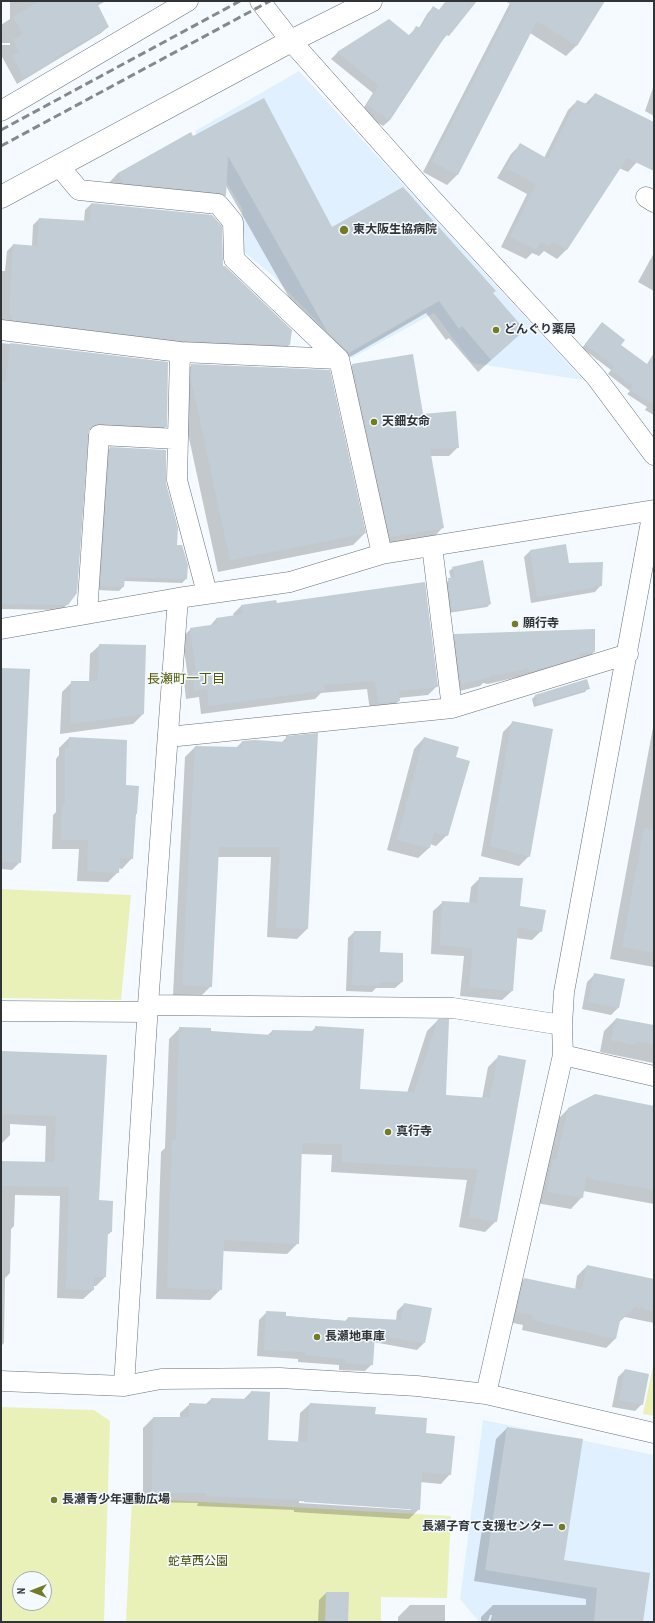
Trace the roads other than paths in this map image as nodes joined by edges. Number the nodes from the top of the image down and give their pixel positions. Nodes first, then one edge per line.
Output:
1 (188, 1) edge
2 (260, 1) edge
3 (371, 1) edge
4 (291, 41) junction
5 (1, 111) edge
6 (59, 166) junction
7 (1, 197) edge
8 (1, 330) edge
9 (180, 352) junction
10 (339, 359) junction
11 (178, 438) junction
12 (654, 454) edge
13 (654, 510) edge
14 (432, 546) junction
15 (382, 554) junction
16 (207, 593) junction
17 (178, 598) junction
18 (87, 614) junction
19 (1, 628) edge
20 (628, 654) junction
21 (452, 708) junction
22 (168, 738) junction
23 (148, 1009) junction
24 (1, 1011) edge
25 (562, 1025) junction
26 (563, 1055) junction
27 (654, 1076) edge
28 (1, 1381) edge
29 (124, 1386) junction
30 (486, 1394) junction
31 (654, 1433) edge

1 - 5 street
2 - 4 street
3 - 4 street
4 - 6 street
4 - 12 street
6 - 7 street
6 - 10 street
8 - 9 street
9 - 10 street
9 - 11 street
10 - 15 street
11 - 16 street
11 - 18 street
13 - 14 street
13 - 20 street
14 - 15 street
14 - 21 street
15 - 16 street
16 - 17 street
17 - 18 street
17 - 22 street
18 - 19 street
20 - 21 street
20 - 25 street
21 - 22 street
22 - 23 street
23 - 24 street
23 - 25 street
23 - 29 street
25 - 26 street
26 - 27 street
26 - 30 street
28 - 29 street
29 - 30 street
30 - 31 street

